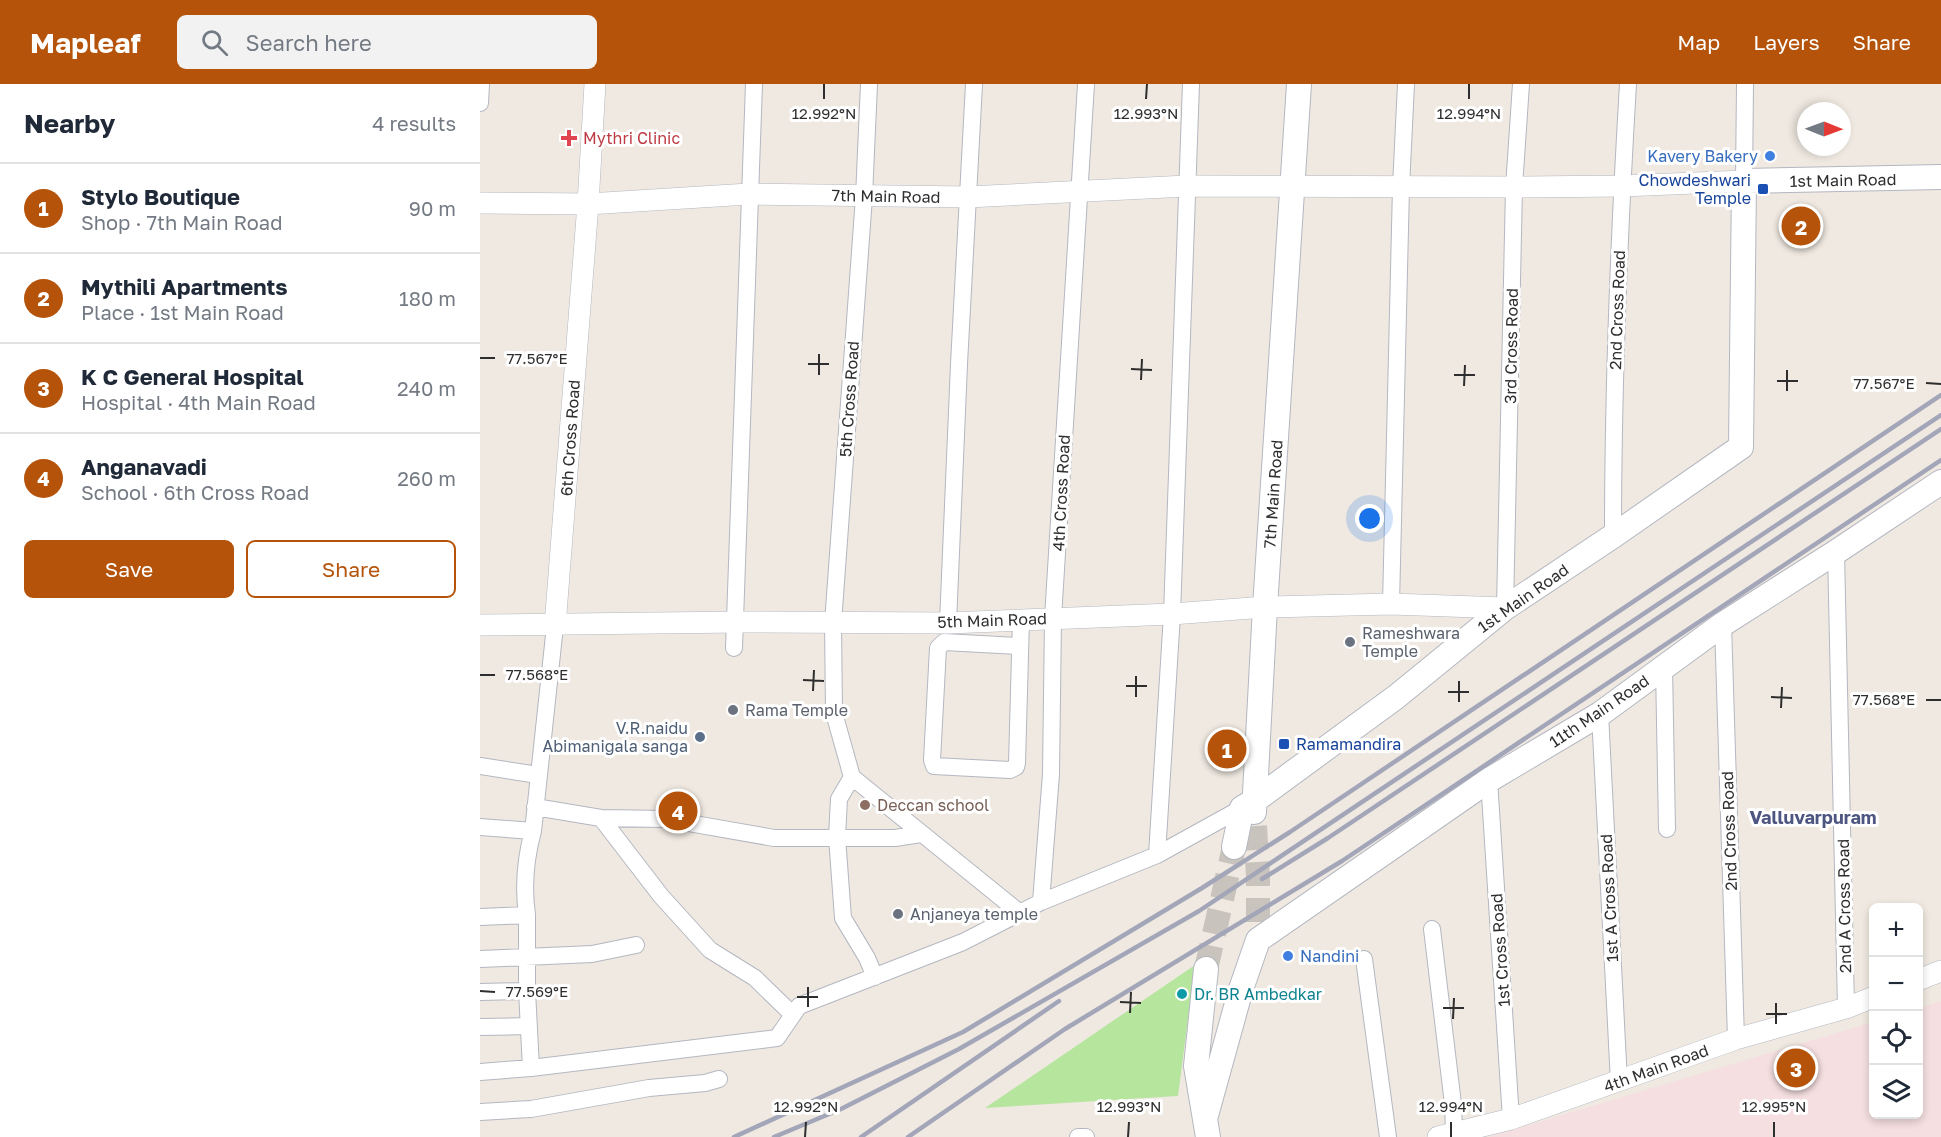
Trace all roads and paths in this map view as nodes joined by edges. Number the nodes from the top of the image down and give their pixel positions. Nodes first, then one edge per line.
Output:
1 (481, 84) edge
2 (595, 84) edge
3 (754, 84) edge
4 (869, 84) edge
5 (974, 84) edge
6 (1086, 84) edge
7 (1191, 84) edge
8 (1299, 84) edge
9 (1406, 84) edge
10 (1521, 84) edge
11 (1628, 84) edge
12 (1745, 84) edge
13 (480, 103) edge
14 (1941, 177) edge
15 (1744, 181) junction
16 (1186, 186) junction
17 (1622, 186) junction
18 (1293, 187) junction
19 (1401, 187) junction
20 (1515, 187) junction
21 (1079, 193) junction
22 (749, 194) junction
23 (864, 197) junction
24 (968, 197) junction
25 (480, 203) edge
26 (588, 204) junction
27 (1941, 482) edge
28 (1613, 537) junction
29 (1836, 552) junction
30 (1391, 604) junction
31 (1265, 607) junction
32 (1504, 608) junction
33 (1172, 614) junction
34 (1053, 618) junction
35 (1021, 619) junction
36 (733, 622) junction
37 (833, 623) junction
38 (948, 623) junction
39 (1722, 624) junction
40 (480, 625) edge
41 (555, 626) junction
42 (1020, 646) junction
43 (734, 648) dead end
44 (1664, 667) junction
45 (1600, 714) junction
46 (480, 765) edge
47 (852, 777) junction
48 (1489, 780) junction
49 (536, 791) junction
50 (1250, 811) junction
51 (602, 818) junction
52 (480, 827) edge
53 (1667, 829) dead end
54 (533, 831) junction
55 (921, 834) junction
56 (837, 837) junction
57 (1234, 847) tunnel mouth
58 (1157, 855) junction
59 (1041, 902) junction
60 (1020, 913) junction
61 (527, 915) junction
62 (480, 916) edge
63 (1432, 929) dead end
64 (636, 945) dead end
65 (527, 958) junction
66 (480, 959) edge
67 (1364, 959) dead end
68 (1206, 969) tunnel mouth
69 (1941, 971) edge
70 (875, 977) junction
71 (1923, 978) edge
72 (527, 991) junction
73 (480, 992) edge
74 (1869, 999) edge
75 (1846, 1008) junction
76 (793, 1015) junction
77 (529, 1026) junction
78 (480, 1028) edge
79 (1736, 1039) junction
80 (531, 1068) junction
81 (480, 1072) edge
82 (719, 1079) dead end
83 (1619, 1082) junction
84 (480, 1112) edge
85 (1511, 1119) junction
86 (1206, 1128) edge
87 (1446, 1135) edge
88 (1078, 1137) edge
89 (1086, 1137) edge
90 (1388, 1137) edge

1 - 13 street
2 - 26 street, 6th Cross Road
3 - 22 street
4 - 23 street, 5th Cross Road
5 - 24 street
6 - 21 street, 4th Cross Road
7 - 16 street
8 - 18 main road, 7th Main Road
9 - 19 street
10 - 20 street, 3rd Cross Road
11 - 17 street, 2nd Cross Road
12 - 15 street
14 - 15 main road, 1st Main Road
15 - 17 street
15 - 28 main road, 1st Main Road
16 - 18 street, 7th Main Road
16 - 21 street, 7th Main Road
16 - 33 street
17 - 20 street
17 - 28 street, 2nd Cross Road
18 - 19 street
18 - 31 main road, 7th Main Road
19 - 20 street
19 - 30 street
20 - 32 street, 3rd Cross Road
21 - 24 street, 7th Main Road
21 - 34 street, 4th Cross Road
22 - 23 street, 7th Main Road
22 - 26 street, 7th Main Road
22 - 36 street
23 - 24 street, 7th Main Road
23 - 37 street, 5th Cross Road
24 - 38 street
25 - 26 street, 7th Main Road
26 - 41 street, 6th Cross Road
27 - 29 main road, 11th Main Road
28 - 32 main road, 1st Main Road
29 - 39 main road, 11th Main Road
29 - 75 street, 2nd A Cross Road
30 - 31 street, 5th Main Road
30 - 32 street, 5th Main Road
31 - 33 street, 5th Main Road
31 - 50 main road, 7th Main Road
32 - 50 main road, 1st Main Road
33 - 34 street, 5th Main Road
33 - 58 street
34 - 35 street, 5th Main Road
34 - 59 street, 4th Cross Road
35 - 38 street, 5th Main Road
35 - 42 street
36 - 37 street, 5th Main Road
36 - 41 street, 5th Main Road
36 - 43 street
37 - 38 street, 5th Main Road
37 - 47 street, 5th Cross Road
39 - 44 main road, 11th Main Road
39 - 79 street, 2nd Cross Road
40 - 41 street, 5th Main Road
41 - 49 street, 6th Cross Road
42 - 42 street
44 - 45 main road, 11th Main Road
44 - 53 street
45 - 48 main road, 11th Main Road
45 - 83 street, 1st A Cross Road
46 - 49 street
47 - 55 street
47 - 56 street
48 - 85 street, 1st Cross Road
48 - 86 main road, 11th Main Road
49 - 51 street
49 - 54 street, 6th Cross Road
50 - 57 main road, 7th Main Road
50 - 58 street
51 - 56 street
51 - 76 street
52 - 54 street
54 - 61 street, 6th Cross Road
55 - 56 street
55 - 60 street
56 - 70 street
58 - 59 street
59 - 60 street
60 - 70 street
61 - 62 street
61 - 65 street, 6th Cross Road
63 - 87 street
64 - 65 street
65 - 66 street
65 - 72 street, 6th Cross Road
67 - 90 street
68 - 86 main road
69 - 71 street
70 - 76 street
72 - 73 street
72 - 77 street, 6th Cross Road
74 - 75 street, 4th Main Road
75 - 79 street, 4th Main Road
76 - 80 street
77 - 78 street
77 - 80 street, 6th Cross Road
79 - 83 street, 4th Main Road
80 - 81 street
82 - 84 street
83 - 85 street, 4th Main Road
85 - 87 street, 4th Main Road
88 - 89 street

